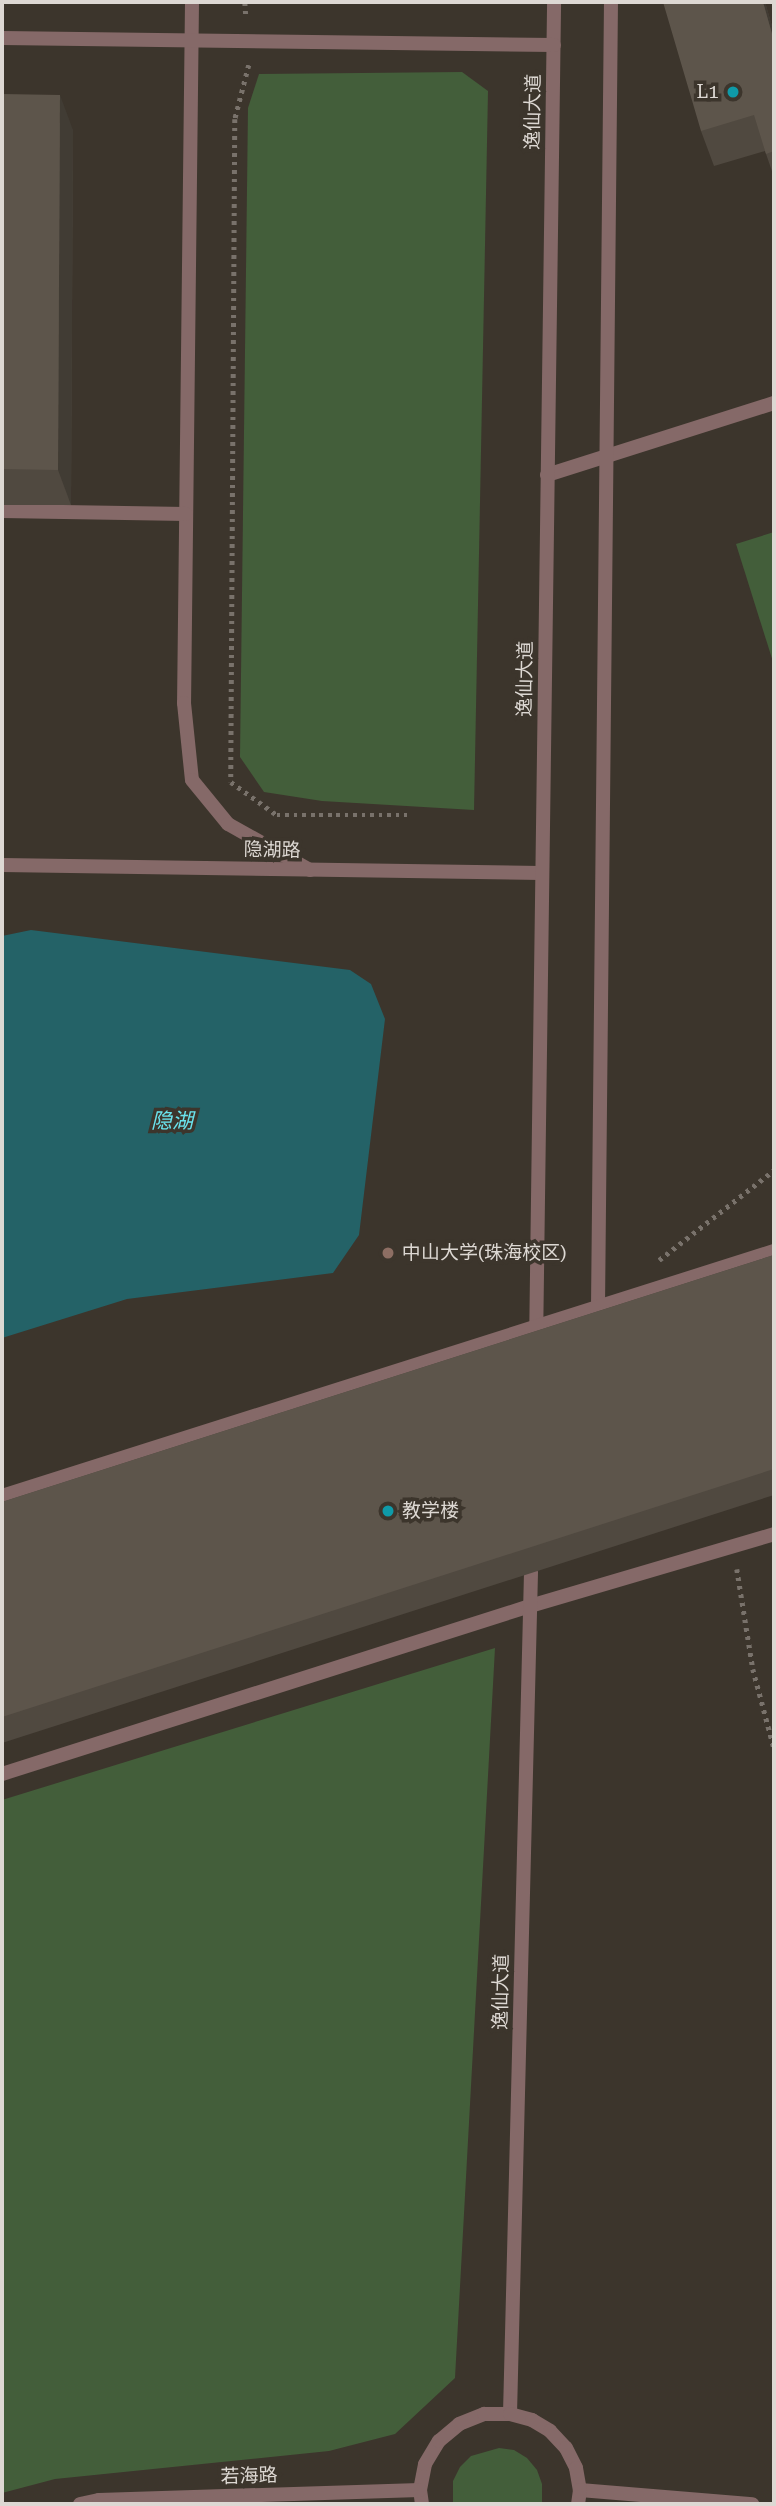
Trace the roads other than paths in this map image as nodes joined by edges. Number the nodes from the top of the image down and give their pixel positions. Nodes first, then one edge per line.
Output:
1 (192, 2) edge
2 (554, 2) edge
3 (611, 2) edge
4 (2, 38) edge
5 (191, 41) junction
6 (554, 45) junction
7 (774, 402) edge
8 (604, 457) junction
9 (547, 475) junction
10 (2, 511) edge
11 (186, 514) junction
12 (2, 865) edge
13 (310, 870) junction
14 (541, 873) junction
15 (774, 1251) edge
16 (598, 1307) junction
17 (537, 1327) junction
18 (536, 1357) edge
19 (2, 1496) edge
20 (774, 1534) edge
21 (531, 1572) edge
22 (530, 1606) junction
23 (2, 1773) edge
24 (510, 2414) junction
25 (421, 2497) edge
26 (579, 2497) edge
27 (80, 2504) edge
28 (752, 2504) edge

1 - 5 street
2 - 6 street, 逸仙大道
3 - 8 street
4 - 5 street
5 - 6 street
5 - 11 street
6 - 9 street, 逸仙大道
7 - 8 street
8 - 9 street
8 - 16 street
9 - 14 street, 逸仙大道
10 - 11 street
11 - 13 street
12 - 13 street, 隐湖路
13 - 14 street, 隐湖路
14 - 17 street, 逸仙大道
15 - 16 street
16 - 17 street
17 - 18 street, 逸仙大道
17 - 19 street
20 - 22 street
21 - 22 street, 逸仙大道
22 - 23 street
22 - 24 street, 逸仙大道
24 - 25 street, 若海路
24 - 26 street, 若海路
25 - 27 street, 若海路
26 - 28 street, 若海路

